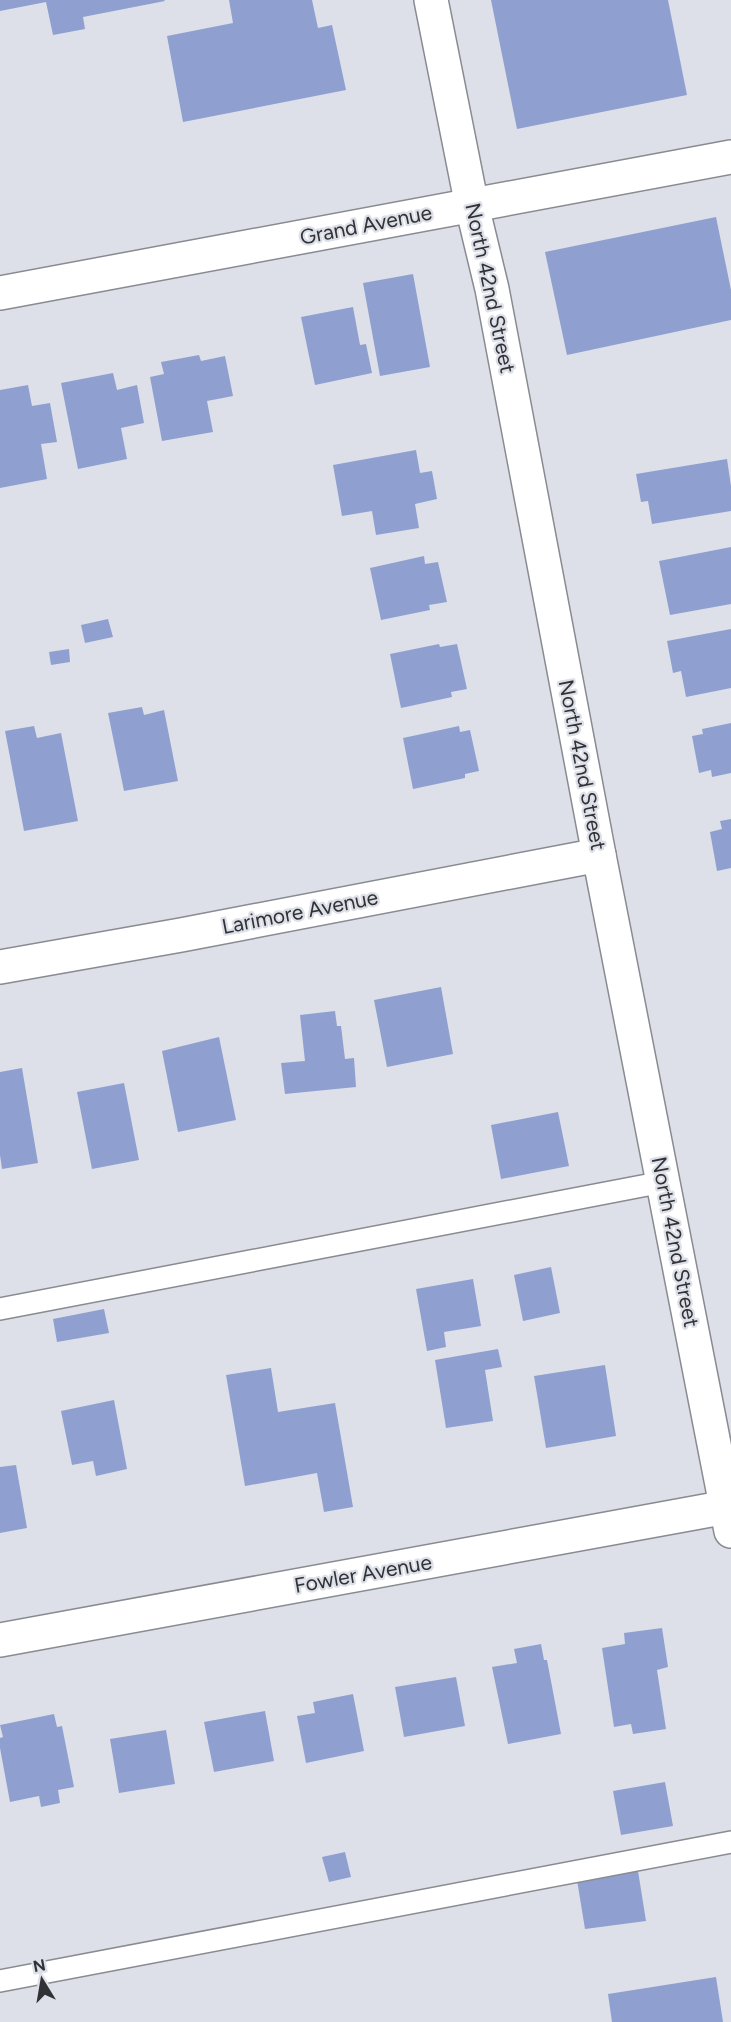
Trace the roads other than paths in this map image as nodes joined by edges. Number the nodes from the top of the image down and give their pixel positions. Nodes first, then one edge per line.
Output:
1 (431, 0) edge
2 (731, 157) edge
3 (472, 206) junction
4 (0, 293) edge
5 (599, 855) junction
6 (0, 967) edge
7 (663, 1182) junction
8 (0, 1309) edge
9 (729, 1519) edge
10 (0, 1641) edge
11 (731, 1842) edge
12 (0, 1981) edge

1 - 3 street, North 42nd Street
2 - 3 street, Grand Avenue
3 - 4 street, Grand Avenue
3 - 5 street, North 42nd Street
5 - 6 street, Larimore Avenue
5 - 7 street, North 42nd Street
7 - 8 lane
7 - 9 street, North 42nd Street
9 - 10 street, Fowler Avenue
11 - 12 lane

